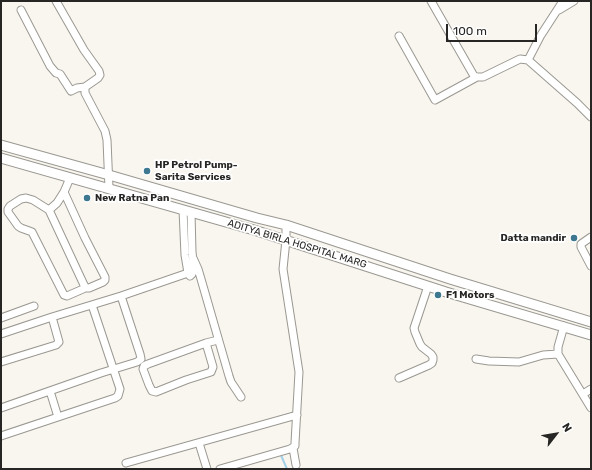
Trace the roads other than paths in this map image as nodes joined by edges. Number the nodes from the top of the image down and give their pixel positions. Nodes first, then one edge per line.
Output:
1 (56, 1) edge
2 (431, 1) edge
3 (563, 1) edge
4 (574, 1) edge
5 (21, 10) dead end
6 (557, 11) junction
7 (399, 36) dead end
8 (528, 60) junction
9 (477, 78) junction
10 (86, 87) junction
11 (591, 117) edge
12 (1, 145) edge
13 (1, 158) edge
14 (108, 175) junction
15 (70, 178) junction
16 (109, 188) junction
17 (64, 192) junction
18 (49, 210) junction
19 (187, 211) junction
20 (286, 225) junction
21 (591, 237) edge
22 (286, 240) junction
23 (359, 249) junction
24 (189, 258) junction
25 (356, 263) junction
26 (591, 266) edge
27 (450, 279) junction
28 (428, 286) junction
29 (83, 289) dead end
30 (446, 292) junction
31 (121, 296) junction
32 (92, 305) junction
33 (34, 306) dead end
34 (52, 317) junction
35 (1, 318) edge
36 (591, 322) edge
37 (564, 326) junction
38 (1, 334) edge
39 (591, 335) edge
40 (218, 340) junction
41 (206, 343) junction
42 (558, 354) junction
43 (476, 359) dead end
44 (1, 362) edge
45 (113, 369) junction
46 (399, 378) dead end
47 (591, 390) edge
48 (50, 391) junction
49 (583, 394) junction
50 (242, 397) dead end
51 (1, 408) edge
52 (591, 408) edge
53 (297, 415) junction
54 (58, 417) junction
55 (1, 436) edge
56 (199, 443) junction
57 (293, 448) junction
58 (126, 463) dead end
59 (296, 465) dead end
60 (207, 469) edge
61 (220, 469) edge

1 - 10 street
2 - 9 street
3 - 6 street
4 - 6 street
5 - 10 street
6 - 8 street
7 - 9 street
8 - 9 street
8 - 11 street
10 - 14 street
12 - 14 main road, ADITYA BIRLA HOSPITAL MARG
13 - 15 main road, ADITYA BIRLA HOSPITAL MARG
14 - 16 street
14 - 20 main road, ADITYA BIRLA HOSPITAL MARG
15 - 16 main road, ADITYA BIRLA HOSPITAL MARG
15 - 17 street
16 - 19 main road, ADITYA BIRLA HOSPITAL MARG
17 - 18 street
17 - 18 street
18 - 29 street
19 - 22 main road, ADITYA BIRLA HOSPITAL MARG
19 - 24 street
20 - 22 street
20 - 23 main road, ADITYA BIRLA HOSPITAL MARG
21 - 26 street
22 - 25 main road, ADITYA BIRLA HOSPITAL MARG
22 - 53 street
23 - 25 main road
23 - 27 main road, ADITYA BIRLA HOSPITAL MARG
24 - 31 street
24 - 40 street
25 - 28 main road, ADITYA BIRLA HOSPITAL MARG
27 - 30 main road
27 - 36 main road, ADITYA BIRLA HOSPITAL MARG
28 - 30 main road, ADITYA BIRLA HOSPITAL MARG
28 - 46 street
30 - 37 main road, ADITYA BIRLA HOSPITAL MARG
31 - 32 street
31 - 45 street
32 - 34 street
32 - 45 street
33 - 35 street
34 - 38 street
34 - 44 street
37 - 39 main road, ADITYA BIRLA HOSPITAL MARG
37 - 42 street
40 - 41 street
40 - 50 street
41 - 41 street
42 - 43 street
42 - 49 street
45 - 48 street
45 - 54 street
47 - 49 street
48 - 51 street
48 - 54 street
49 - 52 street
53 - 56 street
53 - 57 street
54 - 55 street
56 - 58 street
56 - 60 street
57 - 59 street
57 - 61 street

